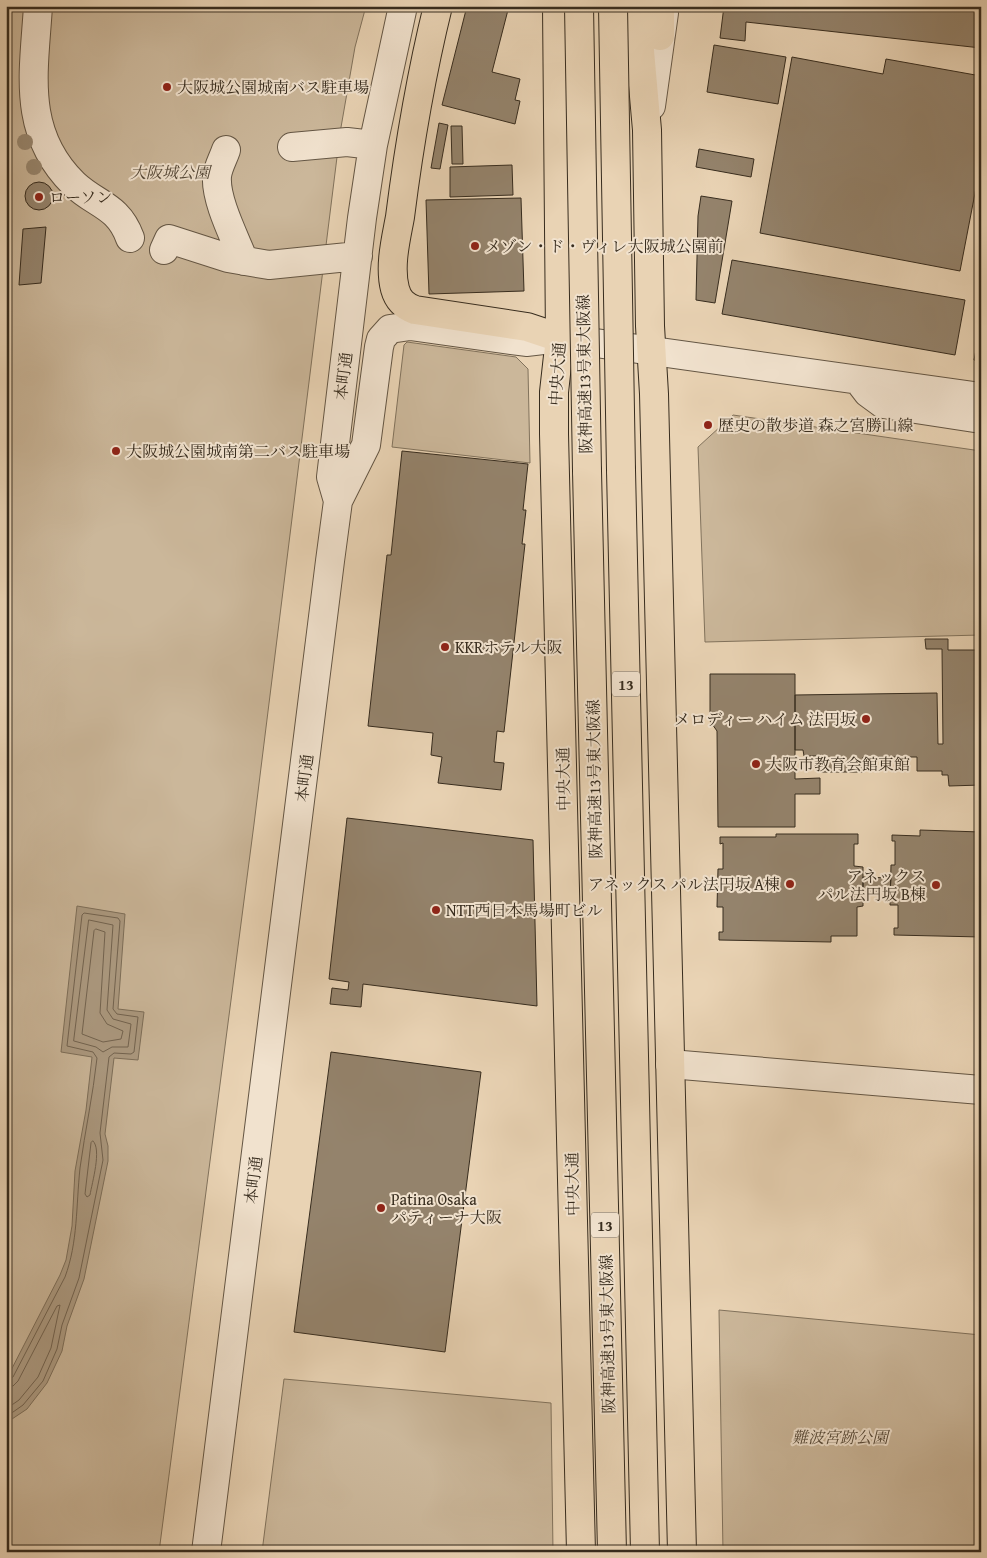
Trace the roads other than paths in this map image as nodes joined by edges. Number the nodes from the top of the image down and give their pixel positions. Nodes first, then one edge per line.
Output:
1 (38, 6) edge
2 (403, 6) edge
3 (438, 6) edge
4 (557, 6) edge
5 (579, 6) edge
6 (613, 6) edge
7 (636, 6) edge
8 (660, 6) edge
9 (666, 6) edge
10 (660, 36) junction
11 (647, 130) junction
12 (373, 145) junction
13 (292, 147) dead end
14 (226, 150) dead end
15 (130, 238) dead end
16 (164, 250) dead end
17 (358, 256) junction
18 (244, 261) junction
19 (560, 338) junction
20 (651, 351) junction
21 (858, 380) junction
22 (981, 397) edge
23 (981, 418) edge
24 (338, 501) junction
25 (670, 1064) junction
26 (981, 1090) edge
27 (206, 1552) edge
28 (581, 1552) edge
29 (612, 1552) edge
30 (646, 1552) edge
31 (682, 1552) edge

1 - 15 street
2 - 12 street, 本町通
3 - 19 main road
4 - 19 main road, 中央大通
5 - 29 main road, 阪神高速13号東大阪線 / 13, bridge
6 - 30 main road, 阪神高速13号東大阪線 / 13, bridge
7 - 11 main road
8 - 10 main road
9 - 10 street
10 - 11 street
11 - 20 main road
12 - 13 street
12 - 17 street, 本町通
14 - 18 street
16 - 18 street
17 - 18 street
17 - 24 street, 本町通
19 - 20 street
19 - 24 street
19 - 28 main road, 中央大通
20 - 21 street
20 - 25 main road
21 - 22 street
21 - 23 street
24 - 27 street, 本町通
25 - 26 street
25 - 31 main road

